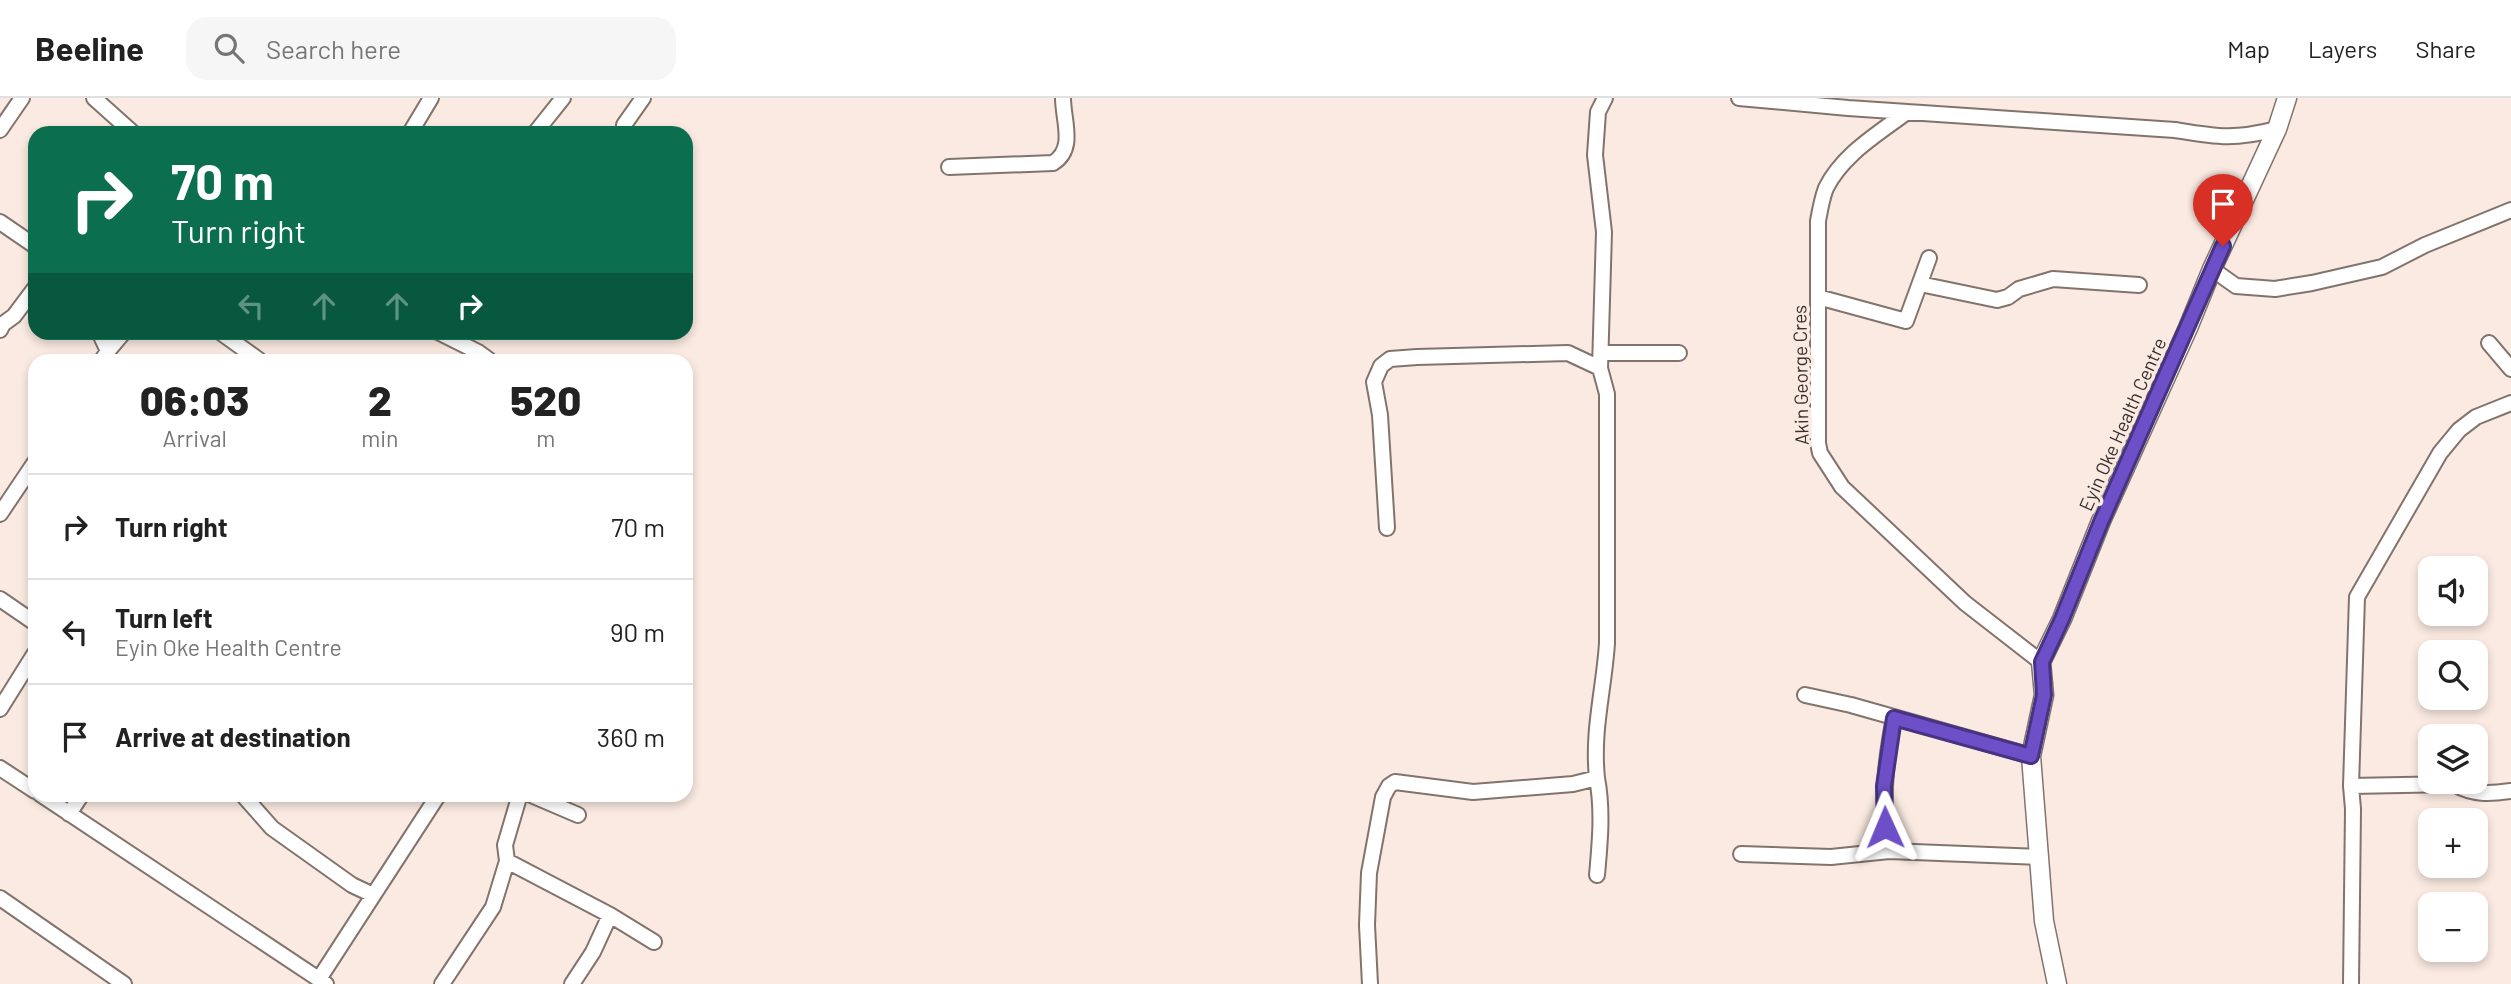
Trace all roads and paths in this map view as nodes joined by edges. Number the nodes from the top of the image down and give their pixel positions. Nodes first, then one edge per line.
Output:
1 (22, 98) edge
2 (94, 98) edge
3 (431, 98) edge
4 (563, 98) edge
5 (643, 98) edge
6 (1063, 98) edge
7 (1605, 98) edge
8 (1740, 98) edge
9 (2287, 98) edge
10 (1907, 111) junction
11 (624, 125) dead end
12 (125, 126) edge
13 (414, 126) edge
14 (541, 126) edge
15 (2277, 129) junction
16 (0, 130) edge
17 (949, 167) dead end
18 (2511, 210) edge
19 (0, 222) edge
20 (28, 241) edge
21 (1929, 258) dead end
22 (2212, 269) junction
23 (1920, 284) junction
24 (2139, 285) dead end
25 (28, 297) edge
26 (1818, 297) junction
27 (0, 330) edge
28 (118, 340) edge
29 (227, 340) edge
30 (454, 340) edge
31 (2489, 344) dead end
32 (1602, 353) junction
33 (1679, 353) dead end
34 (107, 354) edge
35 (238, 354) edge
36 (481, 354) edge
37 (1601, 368) junction
38 (2511, 369) edge
39 (2511, 403) edge
40 (28, 474) edge
41 (4, 498) edge
42 (0, 514) edge
43 (1387, 528) dead end
44 (0, 599) edge
45 (28, 618) edge
46 (2042, 662) junction
47 (28, 664) edge
48 (1805, 695) dead end
49 (0, 709) edge
50 (1894, 718) junction
51 (2031, 756) junction
52 (0, 768) edge
53 (1597, 778) junction
54 (28, 786) edge
55 (2351, 786) junction
56 (2511, 791) edge
57 (52, 802) edge
58 (77, 802) edge
59 (249, 802) edge
60 (434, 802) edge
61 (518, 802) edge
62 (549, 802) edge
63 (69, 814) junction
64 (578, 815) dead end
65 (1889, 852) junction
66 (1741, 854) dead end
67 (2038, 856) junction
68 (507, 861) junction
69 (1597, 875) dead end
70 (373, 895) junction
71 (1, 900) edge
72 (610, 915) junction
73 (654, 942) dead end
74 (323, 982) edge
75 (124, 984) edge
76 (442, 984) edge
77 (572, 984) edge
78 (1370, 984) edge
79 (2057, 984) edge
80 (2351, 984) edge

1 - 16 street
2 - 12 street
3 - 13 street
4 - 14 street
5 - 11 street
6 - 17 street
7 - 32 street
8 - 10 street
9 - 15 main road, Eyin Oke Health Centre
10 - 15 street
10 - 26 street, Akin George Cres
15 - 22 main road, Eyin Oke Health Centre
18 - 22 street
19 - 20 street
21 - 23 street
22 - 46 main road, Eyin Oke Health Centre
23 - 24 street
23 - 26 street
25 - 27 street
26 - 46 street, Akin George Cres
28 - 34 street
29 - 35 street
30 - 36 street
31 - 38 street
32 - 33 street
32 - 37 street
37 - 43 street
37 - 53 street
39 - 55 street
40 - 41 street
41 - 42 street
44 - 45 street
46 - 51 main road, Eyin Oke Health Centre
47 - 49 street
48 - 50 street
50 - 51 street
50 - 65 street
51 - 67 main road, Eyin Oke Health Centre
52 - 54 street
53 - 69 street
53 - 78 street
55 - 56 street
55 - 80 street
57 - 63 street
58 - 63 street
59 - 70 street
60 - 70 street
61 - 68 street
62 - 64 street
63 - 74 street
65 - 66 street
65 - 67 street
67 - 79 main road, Eyin Oke Health Centre
68 - 72 street
68 - 76 street
70 - 74 street
71 - 75 street
72 - 73 street
72 - 77 street

